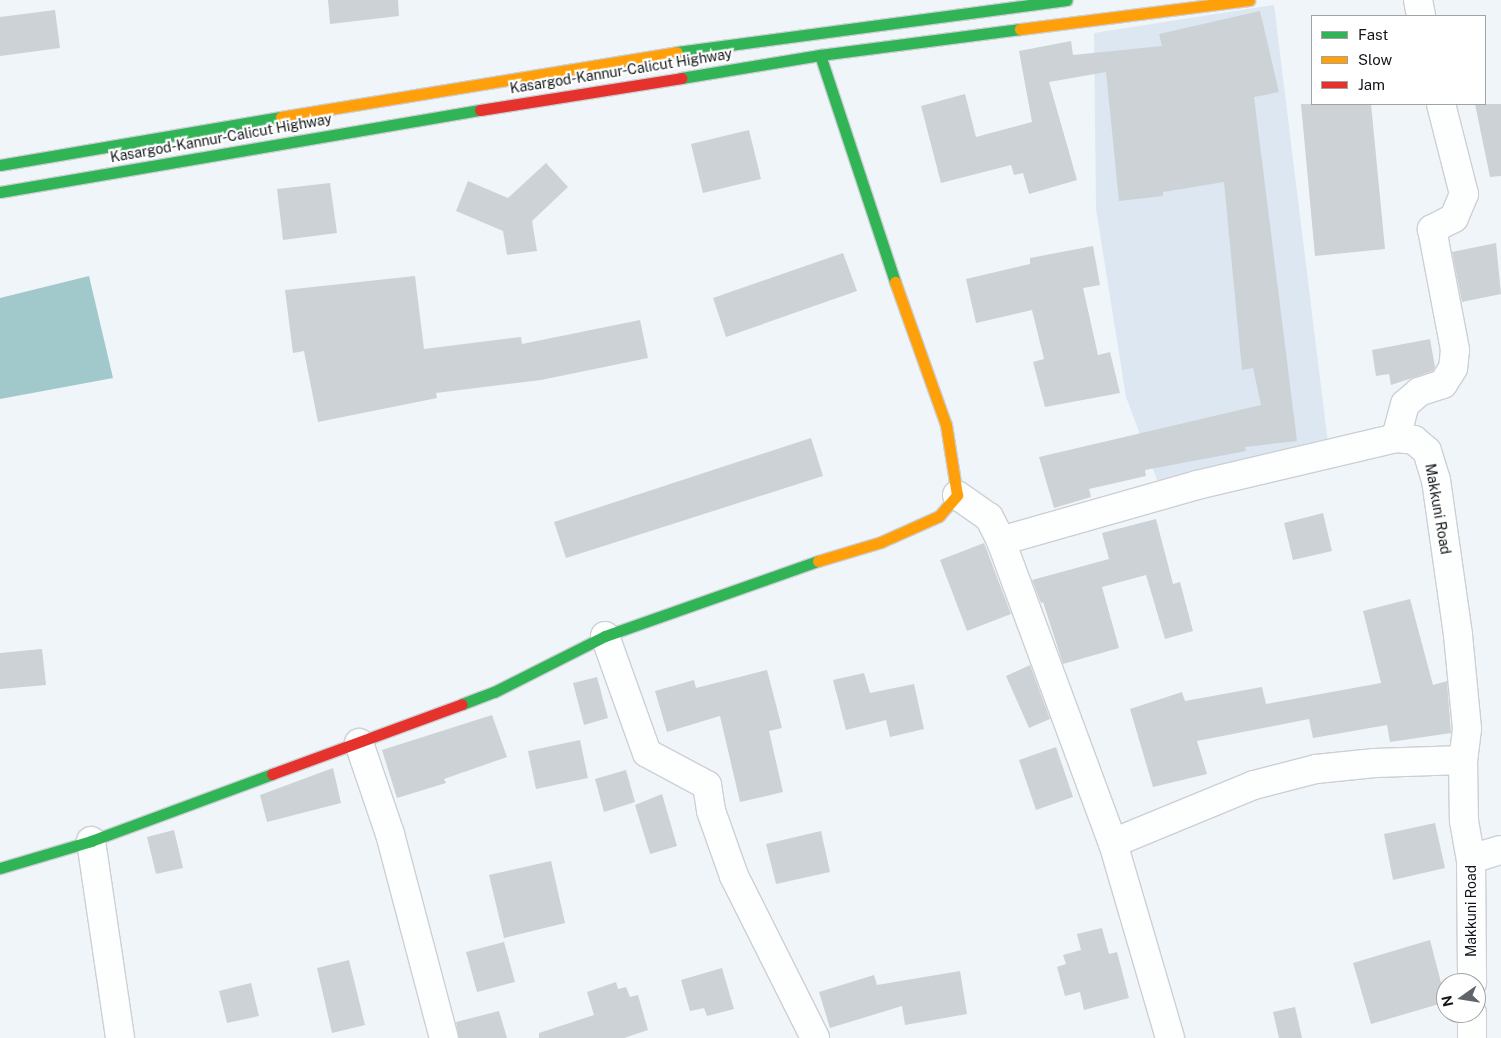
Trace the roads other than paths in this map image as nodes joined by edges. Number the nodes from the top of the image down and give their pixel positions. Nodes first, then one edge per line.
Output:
1 (1067, 0) edge
2 (1249, 0) edge
3 (1418, 0) edge
4 (1175, 5) edge
5 (1421, 15) edge
6 (820, 55) junction
7 (1441, 105) edge
8 (0, 165) edge
9 (0, 192) edge
10 (1396, 438) junction
11 (957, 495) junction
12 (1001, 541) junction
13 (605, 636) junction
14 (359, 743) junction
15 (1462, 760) junction
16 (91, 841) junction
17 (1113, 843) junction
18 (1501, 850) edge
19 (1471, 859) junction
20 (0, 868) edge
21 (1472, 973) edge
22 (1472, 1023) edge
23 (120, 1038) edge
24 (444, 1038) edge
25 (815, 1038) edge
26 (1170, 1038) edge
27 (1472, 1038) edge

1 - 8 main road, Kasargod-Kannur-Calicut Highway
2 - 4 main road, Kasargod-Kannur-Calicut Highway
3 - 5 street
4 - 6 main road, Kasargod-Kannur-Calicut Highway
6 - 9 main road, Kasargod-Kannur-Calicut Highway
6 - 11 main road
7 - 10 street
10 - 12 street
10 - 15 street, Makkuni Road
11 - 12 street
11 - 13 main road
12 - 17 street
13 - 14 main road
13 - 25 street
14 - 16 main road
14 - 24 street
15 - 17 street
15 - 19 street, Makkuni Road
16 - 20 main road
16 - 23 street
17 - 26 street
18 - 19 street
19 - 21 street, Makkuni Road
22 - 27 street

